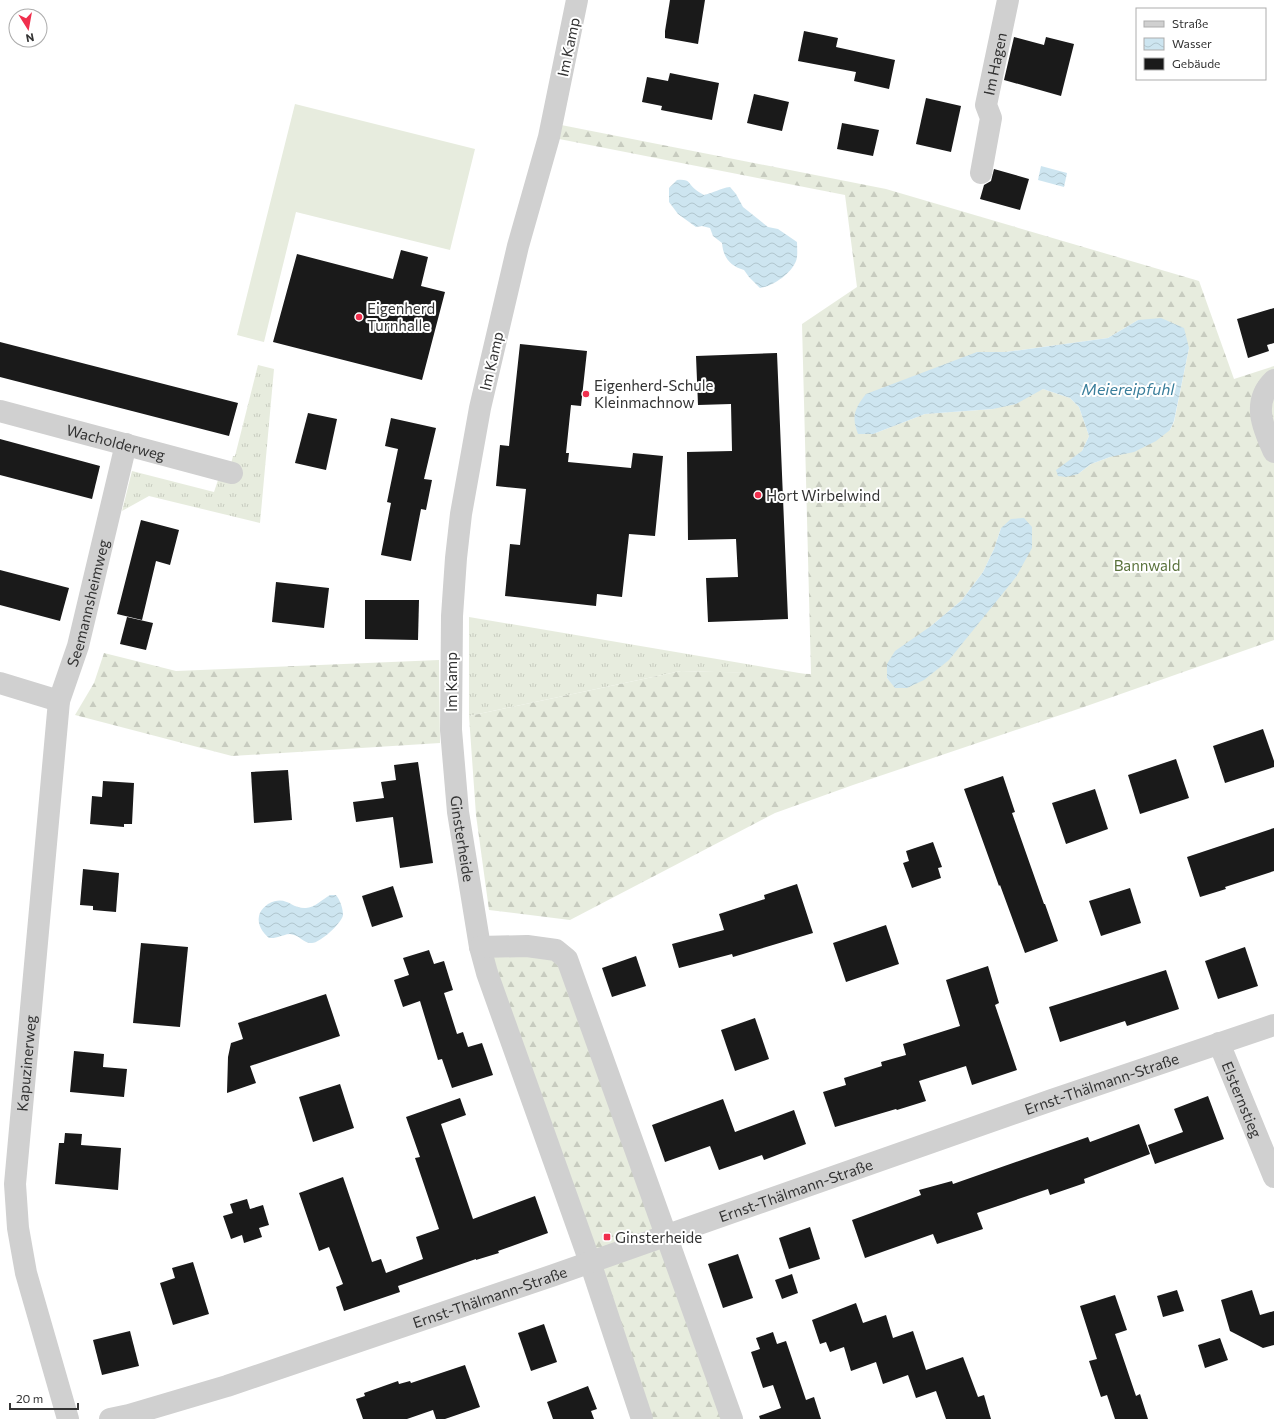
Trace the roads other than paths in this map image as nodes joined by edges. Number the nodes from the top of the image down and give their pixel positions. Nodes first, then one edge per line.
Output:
1 (577, 0) edge
2 (1008, 0) edge
3 (981, 173) dead end
4 (1274, 380) edge
5 (0, 411) edge
6 (126, 444) junction
7 (1274, 452) edge
8 (232, 472) dead end
9 (0, 683) edge
10 (59, 701) junction
11 (451, 730) joint
12 (480, 947) junction
13 (1274, 1025) edge
14 (1219, 1043) junction
15 (1274, 1178) edge
16 (667, 1235) junction
17 (590, 1262) junction
18 (68, 1419) edge
19 (110, 1419) edge
20 (642, 1419) edge
21 (732, 1419) edge

1 - 11 street, Im Kamp
2 - 3 street, Im Hagen
4 - 7 street
5 - 6 street, Wacholderweg
6 - 8 street, Wacholderweg
6 - 10 street, Seemannsheimweg
9 - 10 street
10 - 18 street, Kapuzinerweg
11 - 12 street, Ginsterheide
12 - 16 street
12 - 17 street, Ginsterheide
13 - 14 street, Ernst-Thälmann-Straße
14 - 15 street, Elsternstieg
14 - 16 street, Ernst-Thälmann-Straße
16 - 17 street, Ernst-Thälmann-Straße
16 - 21 street
17 - 19 street, Ernst-Thälmann-Straße
17 - 20 street, Ginsterheide

